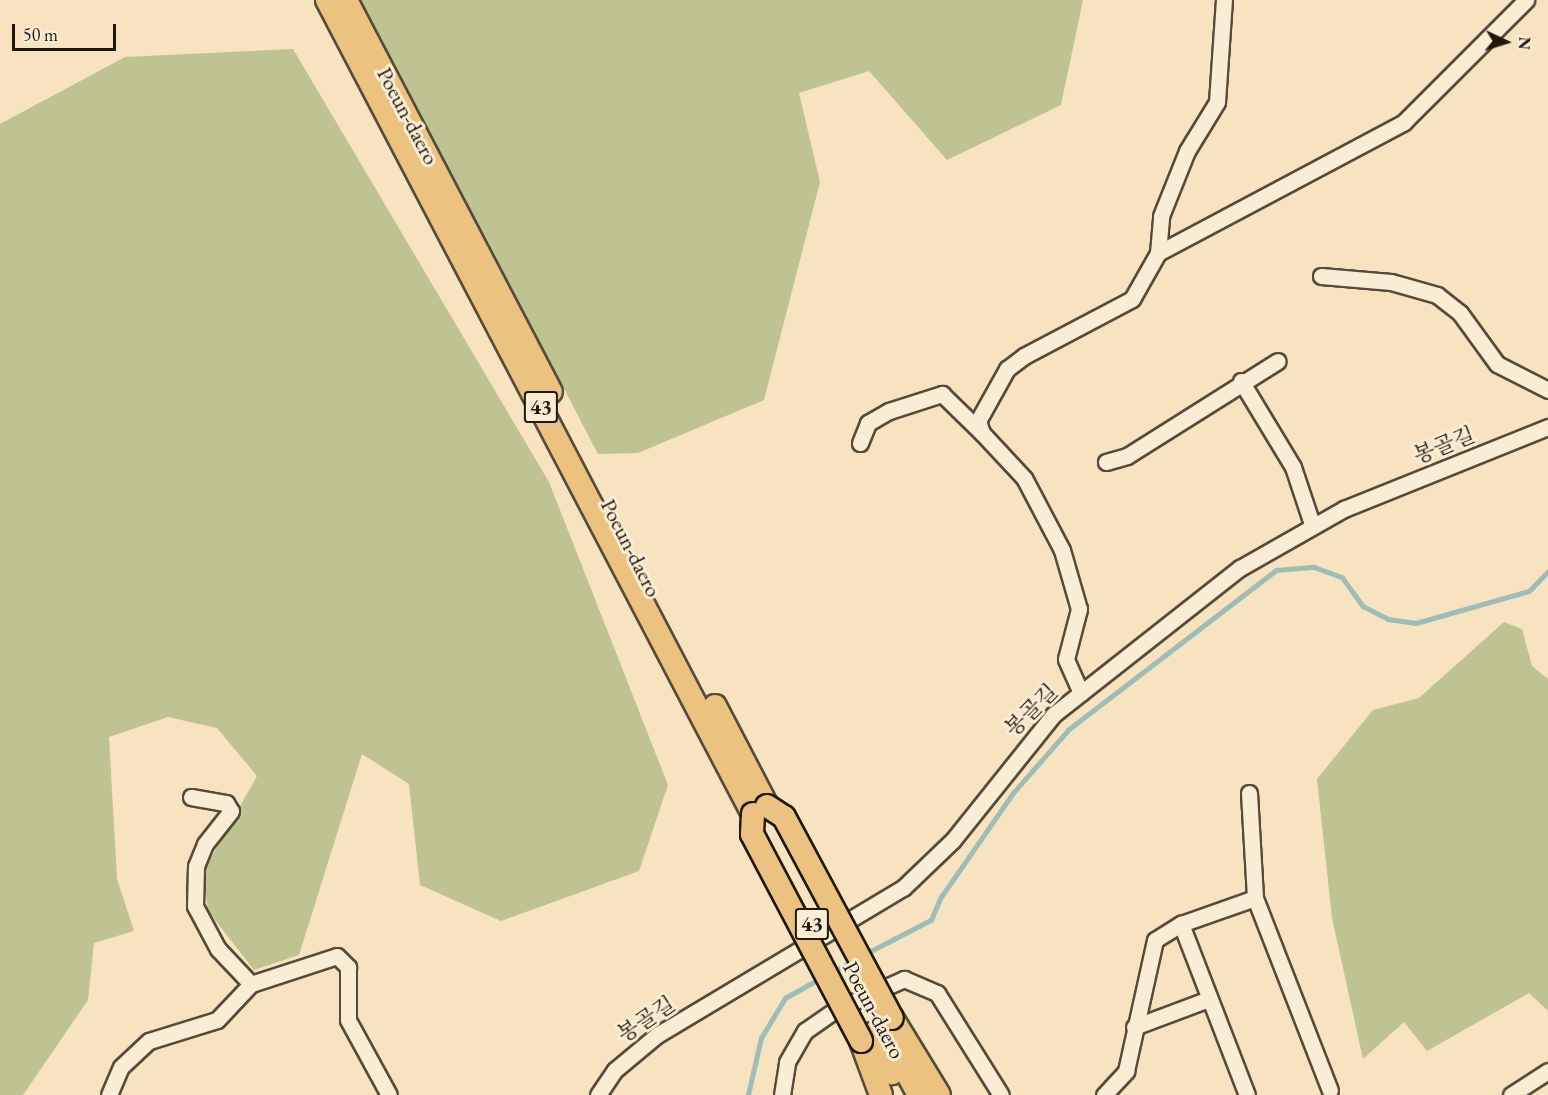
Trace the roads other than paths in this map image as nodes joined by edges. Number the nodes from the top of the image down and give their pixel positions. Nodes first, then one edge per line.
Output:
1 (327, 0) edge
2 (346, 0) edge
3 (1224, 0) edge
4 (1526, 0) edge
5 (1158, 253) junction
6 (1321, 276) dead end
7 (1278, 361) dead end
8 (1241, 381) junction
9 (1548, 390) edge
10 (1548, 427) edge
11 (982, 434) junction
12 (860, 442) dead end
13 (1106, 462) dead end
14 (1312, 524) junction
15 (1081, 693) junction
16 (1249, 793) dead end
17 (191, 797) dead end
18 (760, 810) junction
19 (1255, 898) junction
20 (1181, 924) junction
21 (251, 984) junction
22 (1206, 1000) junction
23 (1134, 1027) junction
24 (877, 1030) junction
25 (1548, 1071) edge
26 (601, 1090) edge
27 (1330, 1090) dead end
28 (109, 1095) edge
29 (389, 1095) edge
30 (783, 1095) edge
31 (881, 1095) edge
32 (904, 1095) edge
33 (919, 1095) edge
34 (939, 1095) edge
35 (1000, 1095) edge
36 (1104, 1095) edge
37 (1247, 1095) edge
38 (1511, 1095) edge

1 - 18 highway, Poeun-daero / 43
2 - 18 highway, Poeun-daero / 43
3 - 5 street
4 - 5 street
5 - 11 street
6 - 9 street
7 - 8 street
8 - 13 street
8 - 14 street
10 - 14 street, 봉골길
11 - 12 street
11 - 15 street
14 - 15 street, 봉골길
15 - 26 street, 봉골길
16 - 19 street
17 - 21 street
18 - 24 highway, bridge
18 - 24 highway, bridge
19 - 20 street
19 - 27 street
20 - 22 street
20 - 23 street
21 - 28 street
21 - 29 street
22 - 23 street
22 - 37 street
23 - 36 street
24 - 31 highway
24 - 32 highway, Poeun-daero
24 - 33 highway, Poeun-daero
24 - 34 highway
25 - 38 street
30 - 35 street

